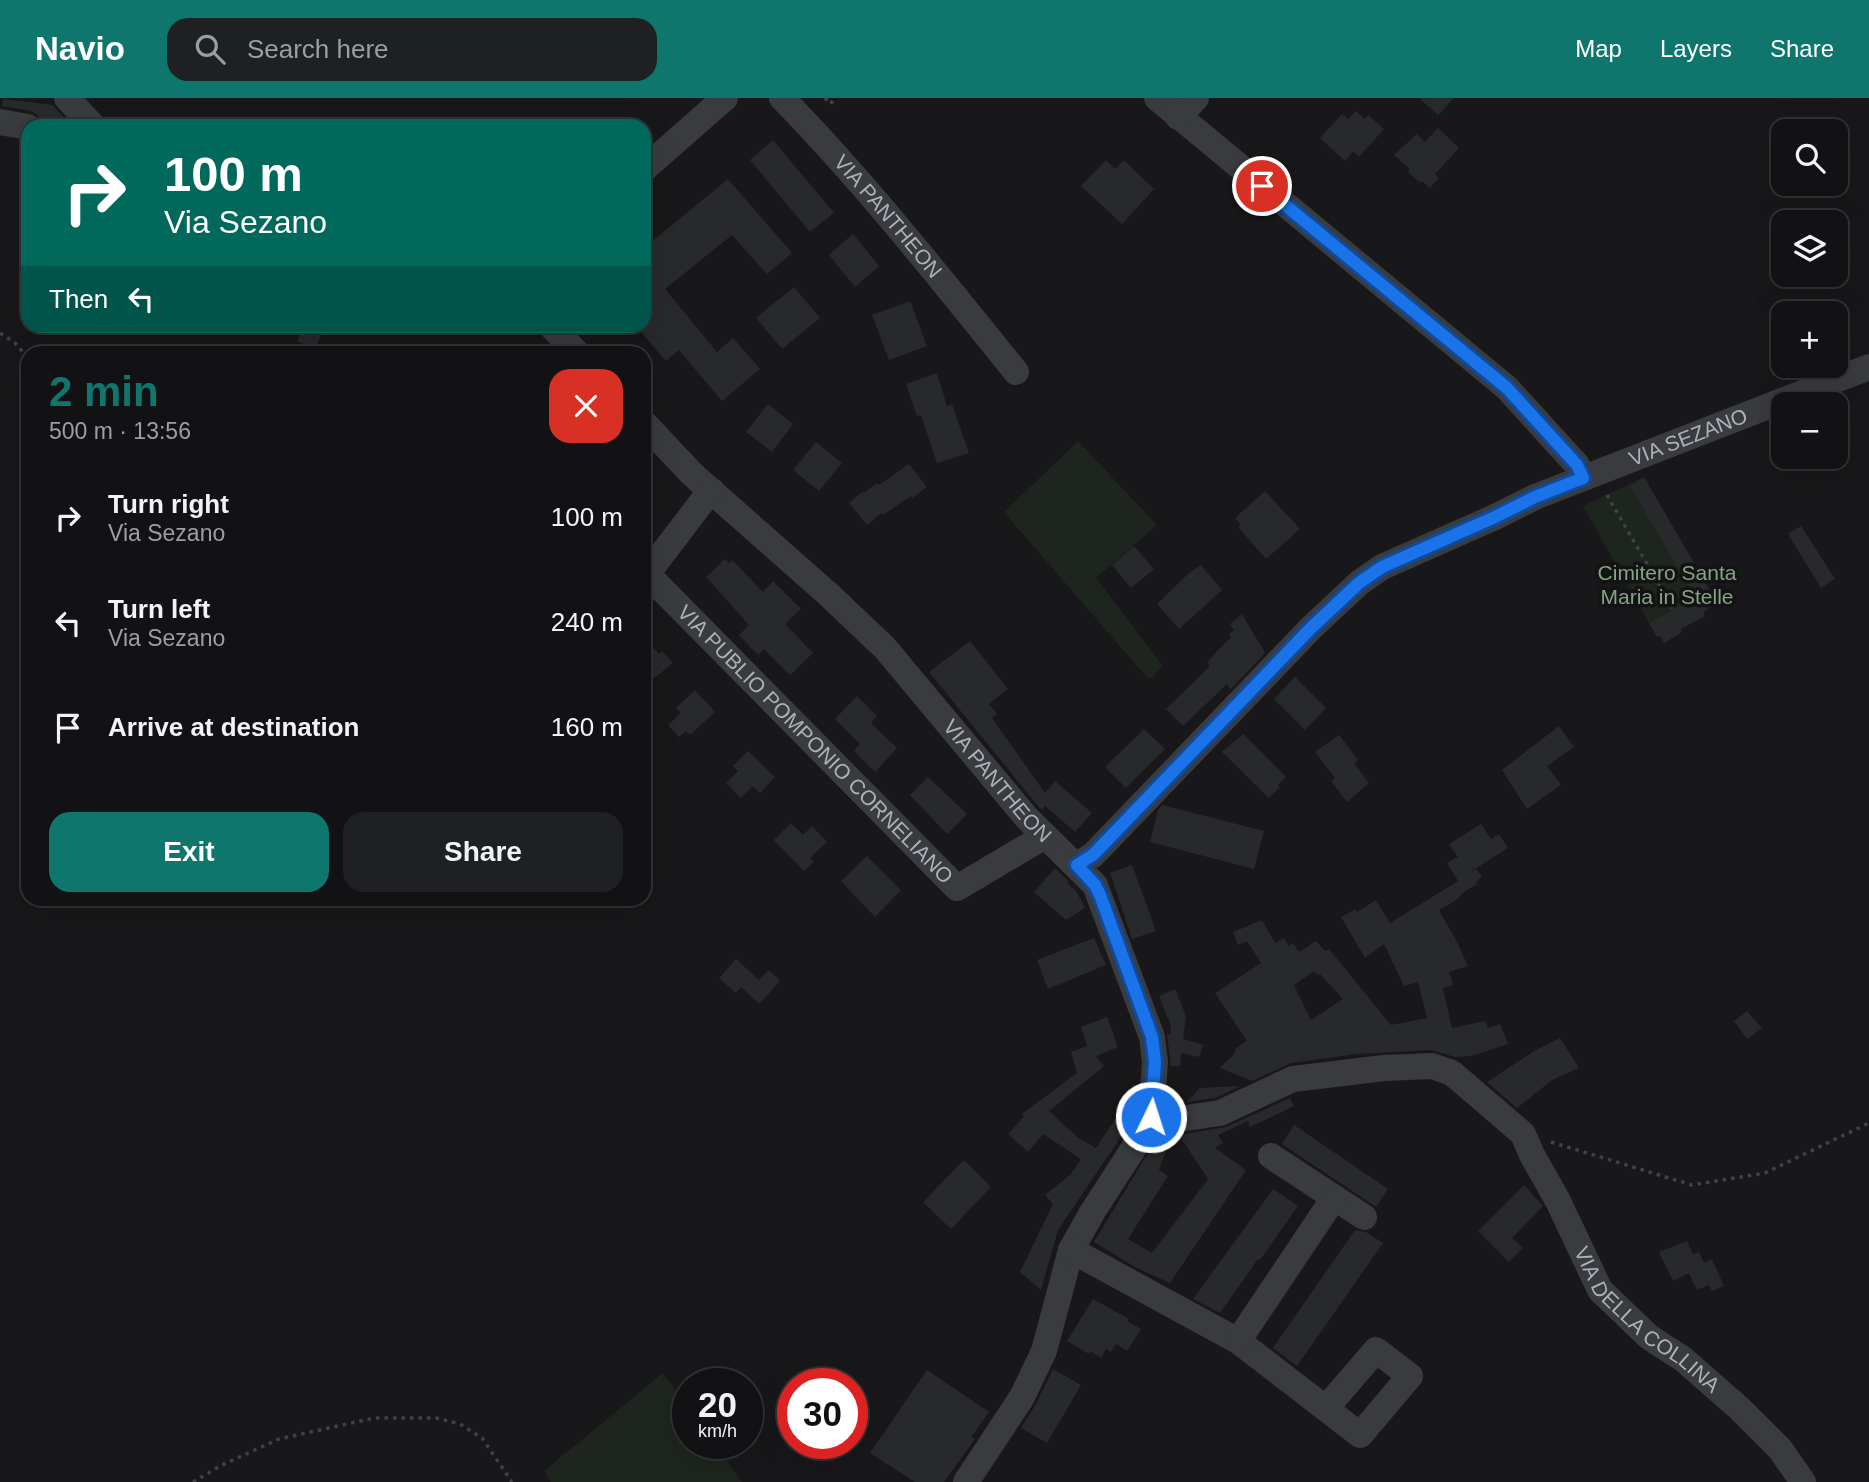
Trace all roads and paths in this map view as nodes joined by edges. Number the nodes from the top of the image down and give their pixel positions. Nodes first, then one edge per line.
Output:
1 (67, 98) edge
2 (725, 98) edge
3 (782, 98) edge
4 (1157, 98) edge
5 (1187, 108) edge
6 (86, 119) edge
7 (0, 122) edge
8 (21, 126) edge
9 (651, 163) edge
10 (0, 333) edge
11 (558, 333) edge
12 (570, 346) edge
13 (21, 350) edge
14 (1869, 367) edge
15 (1016, 372) dead end
16 (651, 430) edge
17 (1583, 478) junction
18 (711, 490) junction
19 (1607, 495) dead end
20 (651, 569) edge
21 (651, 578) edge
22 (1674, 609) dead end
23 (1045, 836) junction
24 (1077, 865) junction
25 (1151, 1117) junction
26 (1869, 1123) edge
27 (1523, 1133) junction
28 (1270, 1156) dead end
29 (1334, 1198) junction
30 (1364, 1217) dead end
31 (1071, 1250) junction
32 (1238, 1341) junction
33 (1326, 1408) dead end
34 (193, 1482) edge
35 (512, 1482) edge
36 (966, 1482) edge
37 (1802, 1482) edge

1 - 6 street
2 - 9 street
3 - 15 street, VIA PANTHEON
4 - 5 street
5 - 17 street
7 - 8 street
10 - 13 path
11 - 12 street
14 - 17 street, VIA SEZANO
16 - 18 street, VIA PANTHEON
17 - 24 street, VIA SEZANO
18 - 20 street, VIA PUBLIO POMPONIO CORNELIANO
18 - 23 street, VIA PANTHEON
19 - 22 path
21 - 23 street, VIA PUBLIO POMPONIO CORNELIANO
23 - 24 street, VIA PANTHEON
24 - 25 street, VIA PANTHEON
25 - 27 street, VIA DELLA COLLINA
25 - 31 street, VIA PANTHEON
26 - 27 path
27 - 37 street, VIA DELLA COLLINA
28 - 29 street
29 - 30 street
29 - 32 street
31 - 32 street
31 - 36 street, VIA PANTHEON
32 - 33 street
34 - 35 path

